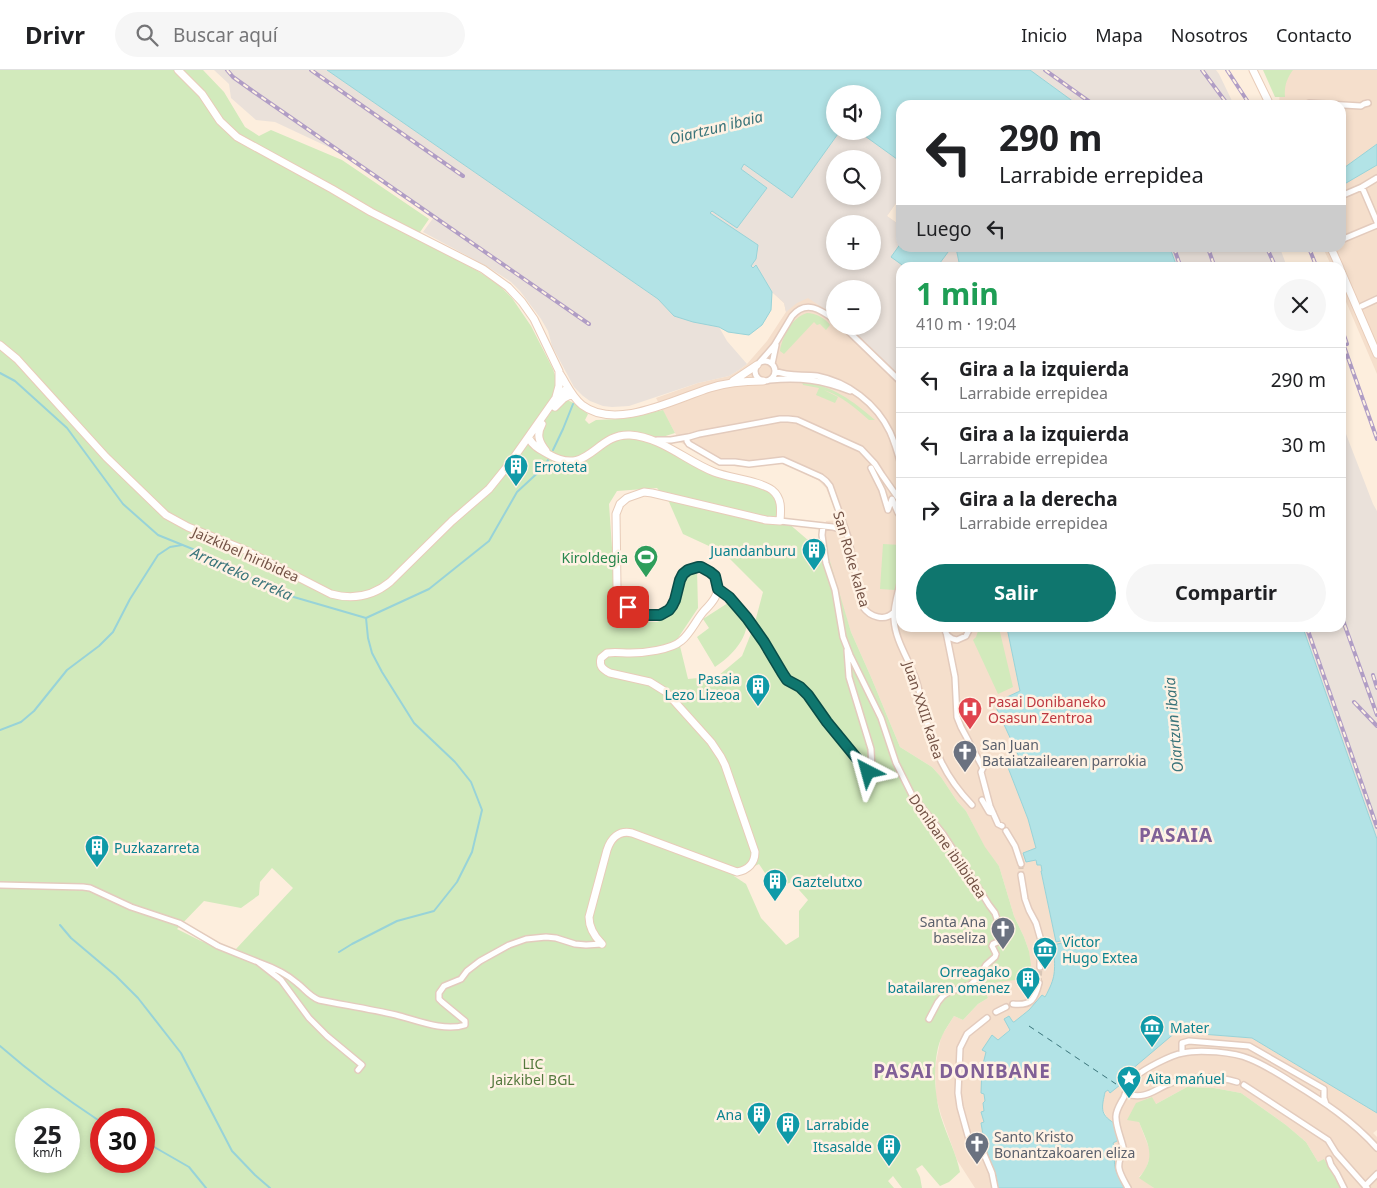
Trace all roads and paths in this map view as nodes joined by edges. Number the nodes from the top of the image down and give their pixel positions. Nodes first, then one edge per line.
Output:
1 (178, 70) edge
2 (1253, 70) edge
3 (1257, 70) edge
4 (1267, 100) edge
5 (1268, 100) edge
6 (1368, 103) dead end
7 (1346, 105) edge
8 (1377, 178) edge
9 (1362, 187) junction
10 (1346, 194) edge
11 (1377, 223) edge
12 (1346, 238) edge
13 (1346, 281) edge
14 (1377, 299) edge
15 (1362, 306) dead end
16 (826, 314) edge
17 (852, 335) edge
18 (778, 340) junction
19 (0, 345) edge
20 (1377, 354) edge
21 (758, 364) junction
22 (772, 364) junction
23 (559, 371) junction
24 (775, 371) junction
25 (896, 377) edge
26 (766, 380) junction
27 (731, 382) junction
28 (571, 393) junction
29 (860, 396) junction
30 (555, 399) junction
31 (540, 424) junction
32 (688, 438) junction
33 (652, 440) junction
34 (526, 444) junction
35 (540, 448) junction
36 (896, 449) edge
37 (871, 468) dead end
38 (894, 492) junction
39 (896, 495) edge
40 (892, 499) junction
41 (896, 508) edge
42 (780, 521) junction
43 (823, 526) junction
44 (848, 537) junction
45 (718, 589) junction
46 (896, 602) edge
47 (894, 612) junction
48 (896, 630) edge
49 (896, 632) edge
50 (945, 632) edge
51 (946, 632) edge
52 (968, 632) edge
53 (846, 647) junction
54 (982, 800) dead end
55 (972, 806) dead end
56 (993, 813) junction
57 (1002, 826) dead end
58 (1006, 831) dead end
59 (1021, 864) tunnel mouth
60 (1021, 876) tunnel mouth
61 (0, 885) edge
62 (602, 944) joint
63 (258, 962) junction
64 (1040, 967) tunnel mouth
65 (1040, 982) tunnel mouth
66 (1014, 1004) dead end
67 (1006, 1007) dead end
68 (996, 1012) dead end
69 (986, 1018) dead end
70 (929, 1019) dead end
71 (1182, 1053) junction
72 (358, 1070) dead end
73 (1237, 1082) dead end
74 (1244, 1085) dead end
75 (1125, 1094) junction
76 (1327, 1104) junction
77 (1377, 1148) edge
78 (1329, 1159) dead end
79 (1377, 1174) edge
80 (1366, 1187) edge
81 (995, 1188) edge
82 (1128, 1188) edge
83 (1344, 1188) edge

1 - 23 street
2 - 4 street
3 - 5 street
6 - 7 street
8 - 9 street
9 - 10 street
9 - 11 street
11 - 12 street
13 - 20 street
14 - 15 street
16 - 18 street
17 - 25 street
18 - 21 street
18 - 22 street
19 - 34 street, Jaizkibel hiribidea
21 - 22 street
21 - 26 street
21 - 27 street
22 - 24 street
23 - 28 street
23 - 30 street
24 - 26 street
24 - 29 street
26 - 27 street
26 - 29 street
27 - 28 street
28 - 30 street
28 - 31 street
29 - 36 street
30 - 31 street
31 - 34 street
31 - 35 street
32 - 33 street
32 - 38 street
32 - 44 street, San Roke kalea
33 - 35 street
33 - 42 street
34 - 35 street
34 - 35 street
37 - 40 street
38 - 39 street
38 - 40 street
40 - 41 street
42 - 43 street
42 - 45 street
43 - 44 street
43 - 53 street, Donibane ibilbidea
44 - 47 street, San Roke kalea
45 - 53 street
45 - 62 street
46 - 47 street, Juan XXIII kalea
47 - 48 street, Juan XXIII kalea
49 - 55 street, Juan XXIII kalea
50 - 56 street
51 - 52 street
53 - 70 street, Donibane ibilbidea
54 - 56 street
56 - 57 street
58 - 59 street
60 - 64 street
61 - 63 street
62 - 63 street
63 - 72 street
65 - 66 street
67 - 68 street
69 - 81 street
71 - 75 street
71 - 76 street
71 - 76 street
73 - 75 street
74 - 80 street
75 - 82 street
76 - 77 street
78 - 83 street
79 - 80 street

